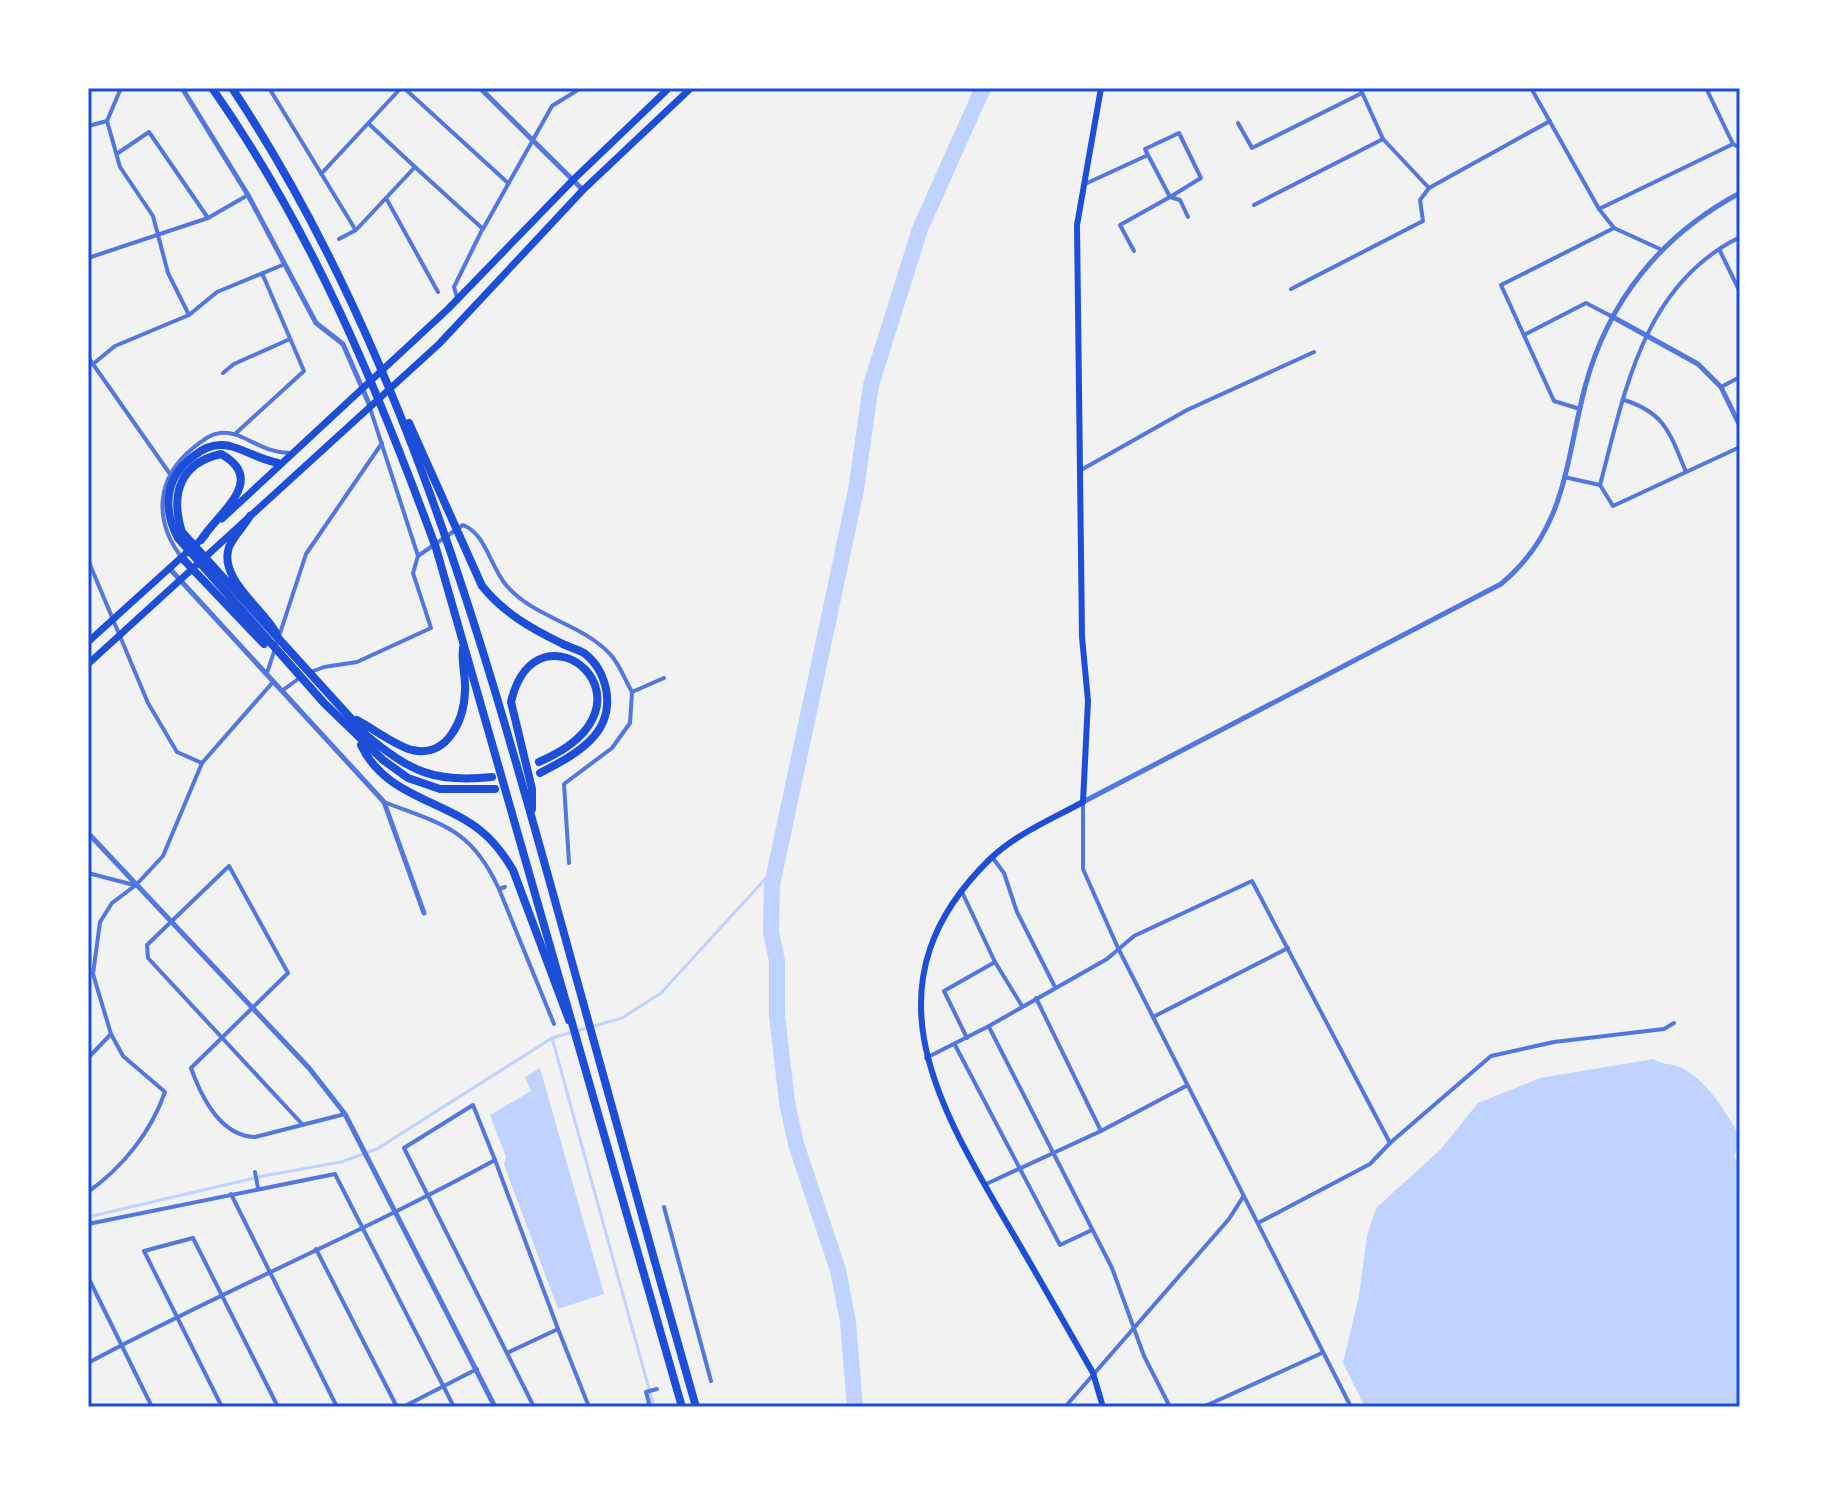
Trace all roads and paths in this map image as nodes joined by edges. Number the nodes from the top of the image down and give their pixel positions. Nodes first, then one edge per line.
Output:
1 (121, 88) edge
2 (130, 88) edge
3 (140, 88) edge
4 (182, 88) edge
5 (212, 88) edge
6 (232, 88) edge
7 (269, 88) edge
8 (402, 88) edge
9 (480, 88) edge
10 (567, 88) edge
11 (581, 88) edge
12 (669, 88) edge
13 (691, 88) edge
14 (1101, 88) edge
15 (1531, 88) edge
16 (1706, 88) edge
17 (1361, 90) edge
18 (572, 93) junction
19 (107, 121) junction
20 (1550, 121) junction
21 (1238, 123) dead end
22 (369, 124) junction
23 (88, 126) edge
24 (1383, 139) junction
25 (532, 140) junction
26 (1733, 144) junction
27 (1740, 148) edge
28 (117, 153) junction
29 (1148, 155) junction
30 (415, 167) junction
31 (321, 174) junction
32 (574, 179) junction
33 (508, 183) junction
34 (1083, 185) junction
35 (1429, 188) junction
36 (583, 190) junction
37 (1740, 193) edge
38 (248, 195) junction
39 (1170, 197) junction
40 (386, 198) junction
41 (1254, 205) dead end
42 (1599, 209) junction
43 (1188, 217) dead end
44 (208, 218) junction
45 (1614, 228) junction
46 (483, 229) junction
47 (356, 230) junction
48 (158, 234) junction
49 (1740, 237) edge
50 (339, 239) dead end
51 (1660, 249) junction
52 (1720, 250) junction
53 (1134, 251) dead end
54 (88, 258) edge
55 (287, 264) junction
56 (262, 273) junction
57 (1291, 289) dead end
58 (438, 292) dead end
59 (1740, 292) edge
60 (457, 301) junction
61 (189, 315) junction
62 (1611, 316) junction
63 (1524, 335) junction
64 (1647, 336) junction
65 (290, 339) junction
66 (1314, 352) dead end
67 (88, 357) edge
68 (93, 364) junction
69 (223, 373) dead end
70 (1740, 377) edge
71 (386, 379) junction
72 (1721, 387) junction
73 (362, 388) junction
74 (1622, 400) junction
75 (370, 406) junction
76 (1580, 409) junction
77 (1740, 426) edge
78 (235, 434) junction
79 (382, 443) junction
80 (1740, 447) edge
81 (291, 453) junction
82 (278, 463) junction
83 (1081, 470) junction
84 (1686, 472) junction
85 (170, 474) junction
86 (1564, 477) junction
87 (1600, 485) junction
88 (250, 516) junction
89 (180, 535) junction
90 (201, 540) junction
91 (418, 556) junction
92 (182, 558) junction
93 (88, 560) edge
94 (170, 569) junction
95 (192, 570) junction
96 (181, 580) junction
97 (113, 621) junction
98 (118, 639) junction
99 (88, 642) edge
100 (281, 642) junction
101 (464, 643) junction
102 (283, 658) junction
103 (88, 664) edge
104 (267, 673) junction
105 (664, 678) dead end
106 (274, 680) junction
107 (283, 690) junction
108 (632, 692) junction
109 (350, 715) junction
110 (359, 741) junction
111 (539, 762) dead end
112 (202, 763) junction
113 (540, 773) dead end
114 (492, 777) dead end
115 (495, 789) dead end
116 (384, 802) junction
117 (1083, 802) junction
118 (532, 819) junction
119 (88, 833) edge
120 (992, 857) junction
121 (569, 863) dead end
122 (88, 873) edge
123 (136, 885) junction
124 (961, 891) junction
125 (424, 913) dead end
126 (171, 922) junction
127 (1118, 948) junction
128 (1288, 948) junction
129 (995, 962) junction
130 (90, 976) edge
131 (1055, 987) junction
132 (1036, 998) junction
133 (566, 1004) junction
134 (1022, 1006) junction
135 (252, 1007) junction
136 (1153, 1017) junction
137 (1674, 1023) dead end
138 (554, 1024) dead end
139 (989, 1026) junction
140 (111, 1034) junction
141 (223, 1037) junction
142 (967, 1038) junction
143 (954, 1044) junction
144 (88, 1058) edge
145 (926, 1058) junction
146 (1187, 1085) junction
147 (345, 1114) junction
148 (303, 1125) junction
149 (1101, 1131) junction
150 (1390, 1143) junction
151 (1053, 1152) junction
152 (495, 1160) junction
153 (1020, 1167) junction
154 (255, 1172) dead end
155 (984, 1185) junction
156 (258, 1188) junction
157 (88, 1192) edge
158 (231, 1194) junction
159 (428, 1197) junction
160 (1243, 1197) junction
161 (664, 1207) dead end
162 (395, 1212) junction
163 (1258, 1223) junction
164 (88, 1224) edge
165 (363, 1226) junction
166 (1092, 1230) junction
167 (316, 1248) junction
168 (269, 1270) junction
169 (88, 1277) edge
170 (221, 1294) junction
171 (177, 1317) junction
172 (558, 1329) junction
173 (1133, 1329) junction
174 (121, 1345) junction
175 (507, 1353) junction
176 (1322, 1353) junction
177 (88, 1363) edge
178 (477, 1369) junction
179 (1093, 1373) junction
180 (711, 1381) dead end
181 (444, 1387) junction
182 (657, 1389) dead end
183 (152, 1407) edge
184 (222, 1407) edge
185 (278, 1407) edge
186 (337, 1407) edge
187 (397, 1407) edge
188 (403, 1407) edge
189 (454, 1407) edge
190 (495, 1407) edge
191 (534, 1407) edge
192 (589, 1407) edge
193 (650, 1407) edge
194 (682, 1407) edge
195 (696, 1407) edge
196 (1065, 1407) edge
197 (1103, 1407) edge
198 (1170, 1407) edge
199 (1203, 1407) edge
200 (1351, 1407) edge

1 - 19 street
2 - 3 street
4 - 38 street
5 - 101 highway
6 - 71 highway
7 - 31 street
8 - 22 street
8 - 33 street
9 - 25 street
10 - 18 street
11 - 18 street
12 - 32 highway
13 - 36 highway
14 - 34 main road
15 - 20 street
16 - 26 street
17 - 21 street
17 - 24 street
18 - 25 street
19 - 23 street
19 - 28 street
20 - 35 street
20 - 42 street
22 - 30 street
22 - 31 street
24 - 35 street
24 - 41 street
25 - 32 street
25 - 33 street
26 - 27 street
26 - 42 street
28 - 44 street
28 - 48 street
29 - 34 street
29 - 39 street
29 - 39 street
30 - 40 street
30 - 46 street
31 - 47 street
32 - 36 street
32 - 60 highway
33 - 46 street
34 - 83 main road
35 - 57 street
36 - 75 highway
37 - 51 street
38 - 44 street
38 - 55 street
39 - 43 street
39 - 53 street
40 - 47 street
40 - 58 street
42 - 45 street
44 - 48 street
45 - 51 street
45 - 63 street
46 - 60 street
47 - 50 street
48 - 54 street
48 - 61 street
49 - 52 street
51 - 62 street
52 - 59 street
52 - 64 street
55 - 56 street
55 - 73 street
56 - 61 street
56 - 65 street
60 - 73 highway
61 - 68 street
62 - 63 street
62 - 64 street
62 - 76 street
63 - 76 street
64 - 72 street
64 - 74 street
65 - 69 street
65 - 78 street
66 - 83 street
67 - 68 street
68 - 85 street
70 - 72 street
71 - 113 highway
71 - 118 highway
72 - 77 street
73 - 75 street
73 - 81 highway
74 - 84 street
74 - 87 street
75 - 79 street
75 - 88 highway
76 - 86 street
78 - 81 street
78 - 85 street
79 - 91 street
79 - 104 street
80 - 84 street
81 - 82 highway
82 - 89 highway
82 - 90 highway
83 - 117 main road
84 - 87 street
85 - 92 street
86 - 87 street
86 - 117 street
88 - 95 highway
88 - 100 highway
89 - 90 highway
89 - 100 highway
89 - 102 highway
90 - 92 highway
91 - 107 street
91 - 108 street
92 - 94 highway
92 - 95 highway
93 - 97 street
94 - 96 street
94 - 97 highway
95 - 96 highway
95 - 102 highway
96 - 98 highway
96 - 104 street
97 - 98 street
97 - 99 highway
98 - 103 highway
98 - 112 street
100 - 109 highway
101 - 109 highway
101 - 133 highway
102 - 110 highway
104 - 106 street
105 - 108 street
106 - 107 street
106 - 112 street
107 - 116 street
108 - 121 street
109 - 114 highway
110 - 115 highway
110 - 133 highway
111 - 118 highway
112 - 123 street
116 - 125 street
116 - 138 street
117 - 120 main road
117 - 127 street
118 - 195 highway
119 - 123 street
120 - 124 main road
120 - 131 street
122 - 123 street
123 - 126 street
123 - 130 street
124 - 129 street
124 - 145 main road
126 - 135 street
126 - 135 street
126 - 141 street
127 - 128 street
127 - 131 street
127 - 136 street
128 - 136 street
128 - 150 street
129 - 134 street
129 - 142 street
130 - 140 street
131 - 132 street
132 - 134 street
132 - 149 street
133 - 194 highway
134 - 139 street
135 - 141 street
135 - 147 street
136 - 146 street
137 - 150 street
139 - 142 street
139 - 151 street
140 - 144 street
140 - 157 street
141 - 148 street
141 - 148 street
142 - 143 street
143 - 145 street
143 - 153 street
145 - 155 main road
146 - 149 street
146 - 160 street
147 - 148 street
147 - 162 street
149 - 151 street
150 - 163 street
151 - 153 street
151 - 166 street
152 - 159 street
152 - 159 street
152 - 172 street
153 - 155 street
153 - 166 street
154 - 156 street
155 - 179 main road
156 - 158 street
156 - 165 street
158 - 164 street
158 - 168 street
159 - 162 street
159 - 175 street
160 - 163 street
160 - 173 street
161 - 180 street
162 - 165 street
162 - 178 street
163 - 176 street
165 - 167 street
165 - 181 street
166 - 173 street
167 - 168 street
167 - 187 street
168 - 170 street
168 - 186 street
169 - 174 street
170 - 171 street
170 - 171 street
170 - 185 street
171 - 174 street
171 - 184 street
172 - 175 street
172 - 192 street
173 - 179 street
173 - 198 street
174 - 177 street
174 - 183 street
175 - 191 street
176 - 199 street
176 - 200 street
178 - 181 street
178 - 190 street
179 - 196 street
179 - 197 main road
181 - 188 street
181 - 189 street
182 - 193 street

